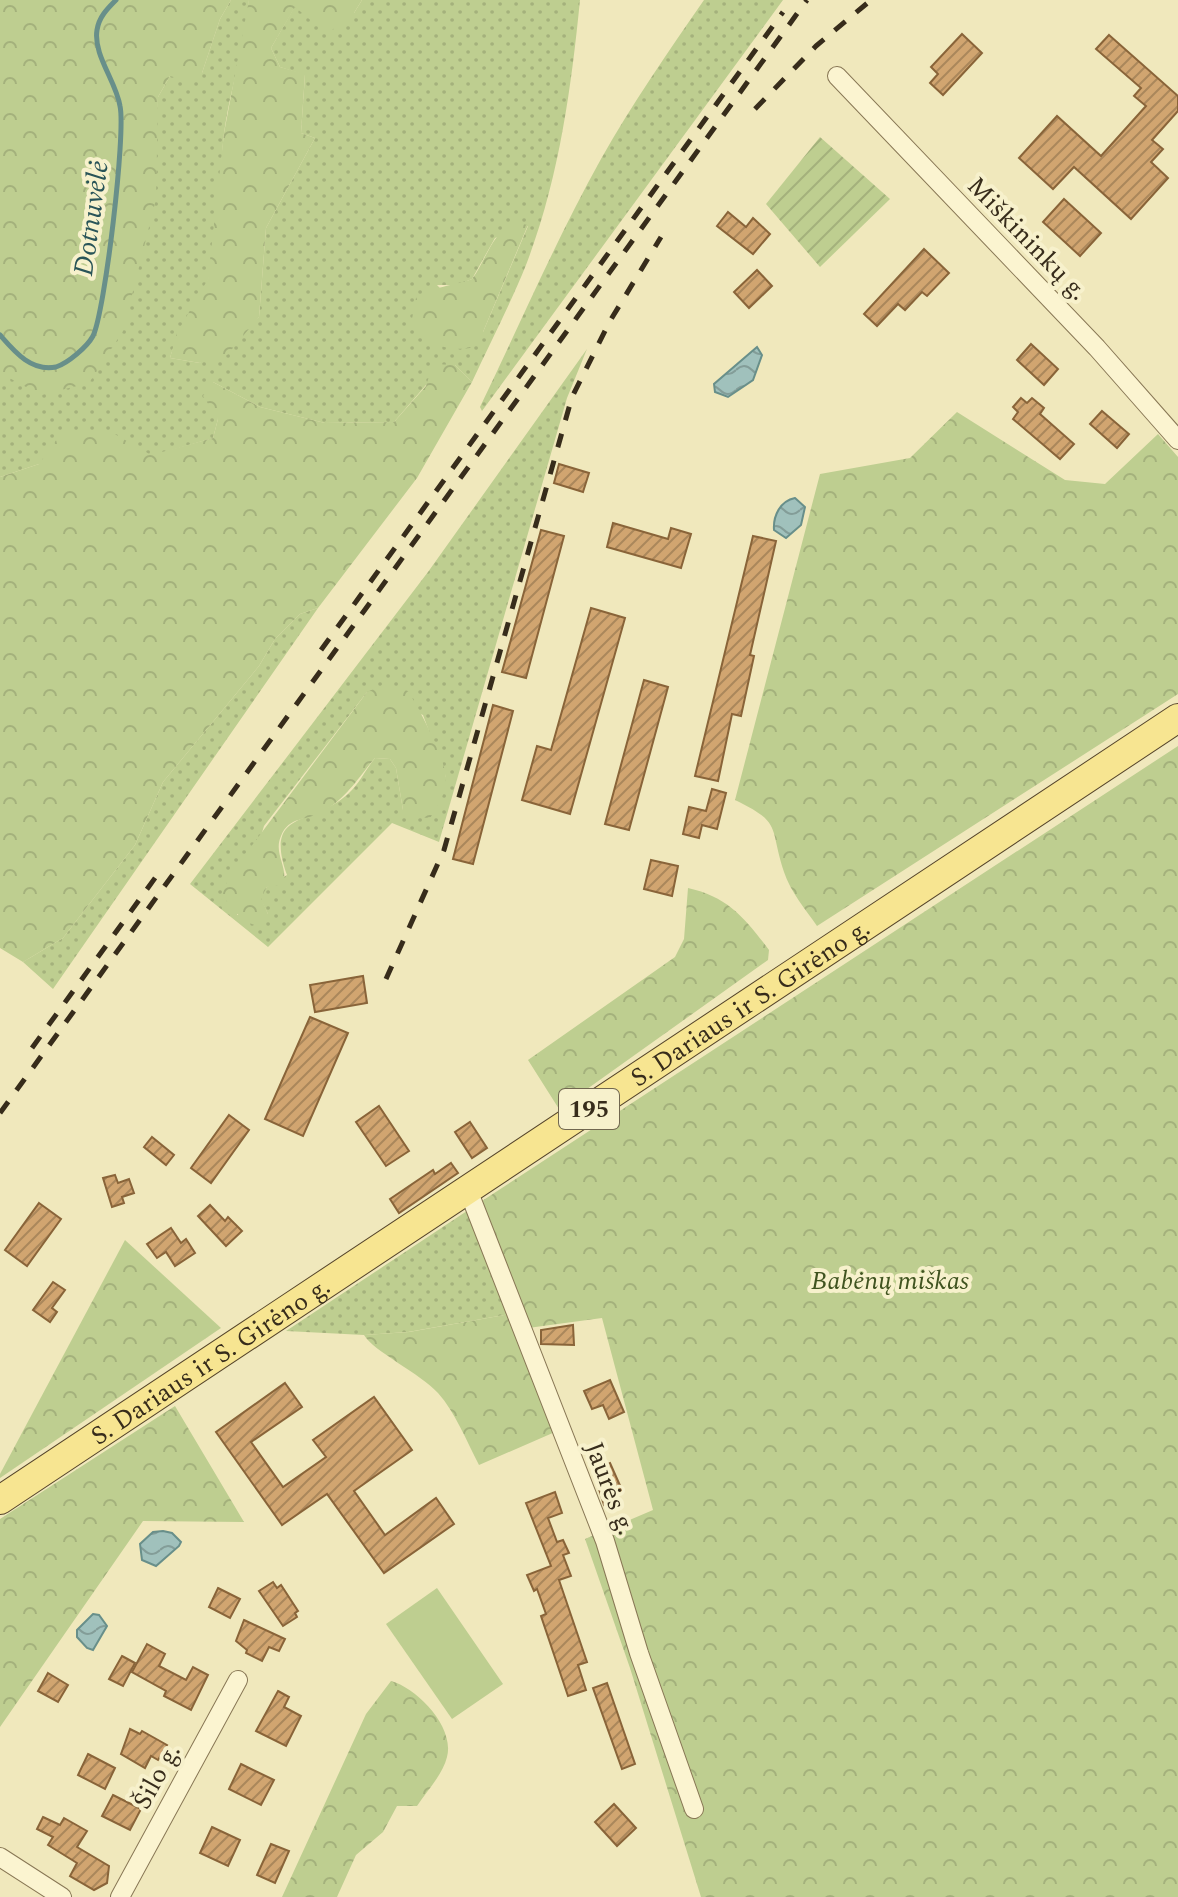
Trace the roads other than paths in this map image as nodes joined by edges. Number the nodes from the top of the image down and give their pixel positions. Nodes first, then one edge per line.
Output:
1 (837, 76) dead end
2 (1178, 440) edge
3 (1178, 718) edge
4 (468, 1190) junction
5 (0, 1500) edge
6 (238, 1680) dead end
7 (694, 1809) dead end
8 (0, 1857) edge
9 (62, 1897) edge
10 (120, 1897) edge

1 - 2 street, Miškininkų g.
3 - 4 main road, S. Dariaus ir S. Girėno g. / 195
4 - 5 main road, S. Dariaus ir S. Girėno g. / 195
4 - 7 street, Jaurės g.
6 - 10 street, Šilo g.
8 - 9 street

